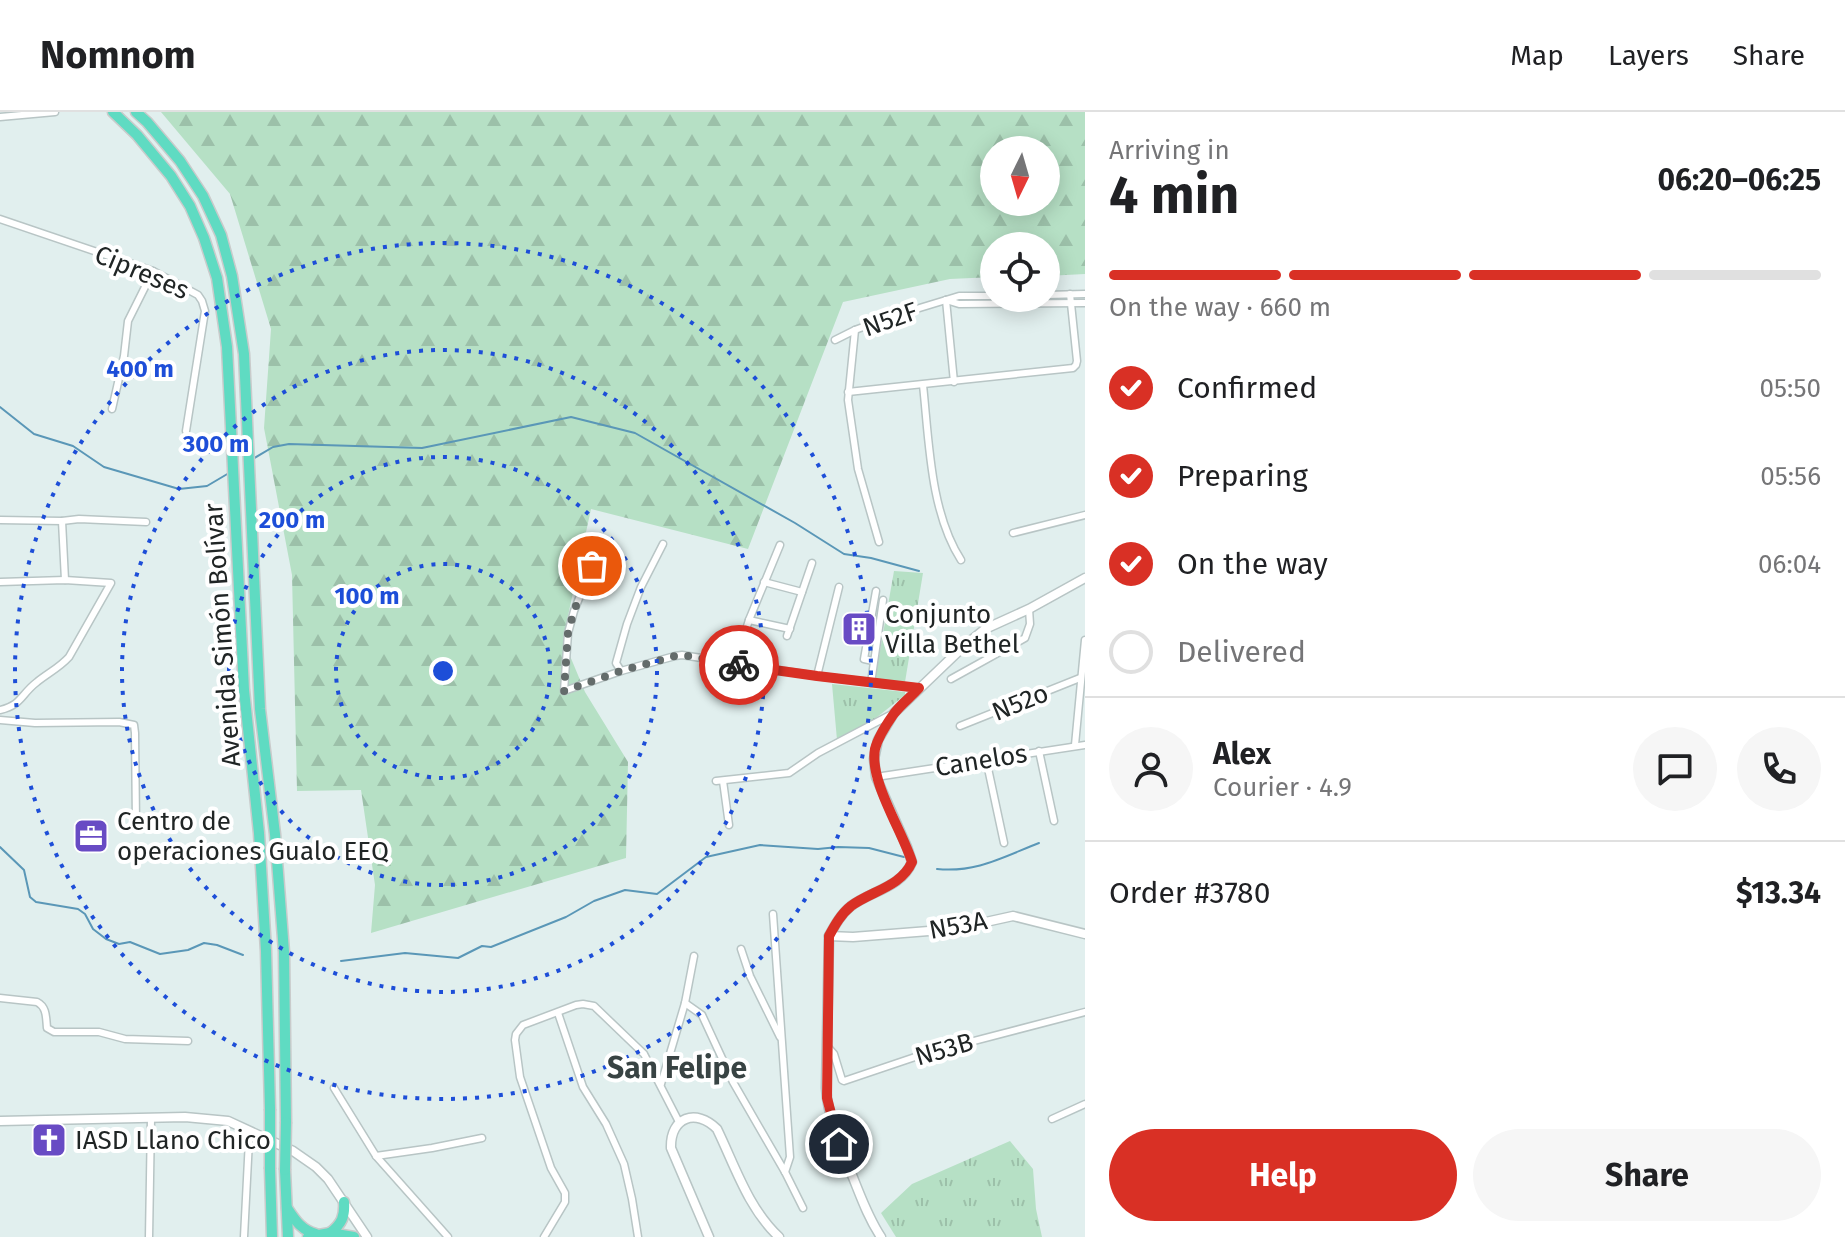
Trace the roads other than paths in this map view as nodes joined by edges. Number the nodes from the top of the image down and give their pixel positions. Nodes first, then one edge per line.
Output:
1 (55, 112) edge
2 (113, 112) edge
3 (136, 112) edge
4 (0, 117) edge
5 (0, 219) edge
6 (153, 271) junction
7 (1060, 294) edge
8 (1070, 294) junction
9 (1085, 294) edge
10 (980, 296) edge
11 (946, 300) junction
12 (1071, 303) junction
13 (1085, 303) edge
14 (855, 330) junction
15 (835, 340) dead end
16 (954, 382) junction
17 (923, 385) junction
18 (848, 392) junction
19 (112, 409) dead end
20 (186, 431) dead end
21 (1085, 515) edge
22 (0, 520) edge
23 (62, 521) junction
24 (146, 522) dead end
25 (1013, 533) dead end
26 (879, 542) dead end
27 (663, 544) dead end
28 (780, 545) dead end
29 (598, 550) dead end
30 (961, 560) dead end
31 (812, 563) dead end
32 (1085, 578) edge
33 (65, 580) junction
34 (0, 582) edge
35 (764, 582) junction
36 (839, 587) dead end
37 (876, 591) dead end
38 (802, 592) junction
39 (883, 600) dead end
40 (1029, 609) junction
41 (749, 620) junction
42 (1085, 640) edge
43 (873, 661) junction
44 (735, 664) junction
45 (621, 671) junction
46 (817, 676) junction
47 (1080, 678) junction
48 (951, 679) dead end
49 (871, 683) junction
50 (919, 688) junction
51 (0, 710) edge
52 (894, 713) junction
53 (0, 720) edge
54 (960, 726) dead end
55 (1075, 745) junction
56 (1085, 745) edge
57 (1039, 751) junction
58 (986, 759) junction
59 (876, 777) junction
60 (1054, 821) dead end
61 (136, 823) dead end
62 (729, 825) dead end
63 (1004, 843) dead end
64 (773, 914) dead end
65 (1085, 934) edge
66 (829, 936) junction
67 (741, 949) dead end
68 (694, 956) dead end
69 (0, 998) edge
70 (685, 1003) junction
71 (1085, 1012) edge
72 (558, 1013) junction
73 (782, 1040) junction
74 (188, 1041) dead end
75 (827, 1046) junction
76 (661, 1084) junction
77 (334, 1088) dead end
78 (1085, 1104) edge
79 (151, 1119) junction
80 (1052, 1119) dead end
81 (0, 1121) edge
82 (679, 1122) junction
83 (482, 1138) dead end
84 (249, 1140) dead end
85 (376, 1156) junction
86 (785, 1172) junction
87 (344, 1202) junction
88 (286, 1206) junction
89 (803, 1208) dead end
90 (330, 1233) junction
91 (313, 1236) edge
92 (149, 1237) edge
93 (244, 1237) edge
94 (272, 1237) edge
95 (288, 1237) edge
96 (354, 1237) edge
97 (367, 1237) edge
98 (448, 1237) edge
99 (544, 1237) edge
100 (638, 1237) edge
101 (709, 1237) edge
102 (779, 1237) edge
103 (881, 1237) edge

1 - 4 street
2 - 94 highway, Avenida Simón Bolívar, bridge
3 - 88 highway, Avenida Simón Bolívar, bridge
5 - 6 street, Cipreses
6 - 19 street
6 - 20 street, Cipreses
7 - 8 street
8 - 9 street
8 - 12 street
10 - 11 street, N52F
11 - 12 street, N52F
11 - 14 street, N52F
11 - 16 street
12 - 13 street, N52F
12 - 16 street
14 - 15 street, N52F
14 - 18 street
16 - 17 street
17 - 18 street
17 - 30 street
18 - 26 street
21 - 25 street
22 - 23 street
23 - 24 street
23 - 33 street
27 - 45 street
28 - 35 street
29 - 45 street
31 - 38 street
32 - 40 street
33 - 34 street
33 - 51 street
35 - 38 street
35 - 41 street
36 - 46 street
37 - 43 street
38 - 41 street
39 - 43 street
40 - 48 street
40 - 50 street
41 - 44 street
42 - 47 street
43 - 49 street
44 - 45 street
44 - 46 street
46 - 49 street
47 - 54 street, N52o
47 - 55 street
49 - 50 street
50 - 52 street
52 - 59 street
52 - 62 street
53 - 61 street
55 - 56 street, Canelos
55 - 57 street, Canelos
57 - 58 street, Canelos
57 - 60 street
58 - 59 street, Canelos
58 - 63 street
59 - 66 street
64 - 73 street
65 - 66 street, N53A
66 - 75 street
67 - 73 street
68 - 70 street
69 - 74 street
70 - 76 street
70 - 86 street
71 - 75 street, N53B
72 - 76 street
72 - 99 street
72 - 100 street
73 - 86 street
75 - 103 street
76 - 82 street
77 - 85 street
78 - 80 street
79 - 81 street
79 - 87 street
79 - 92 street
82 - 101 street
82 - 102 street
83 - 85 street
84 - 93 street
85 - 98 street
86 - 89 street
87 - 90 highway
87 - 97 street
88 - 91 highway
88 - 95 highway, Avenida Simón Bolívar
90 - 91 highway
90 - 96 highway

